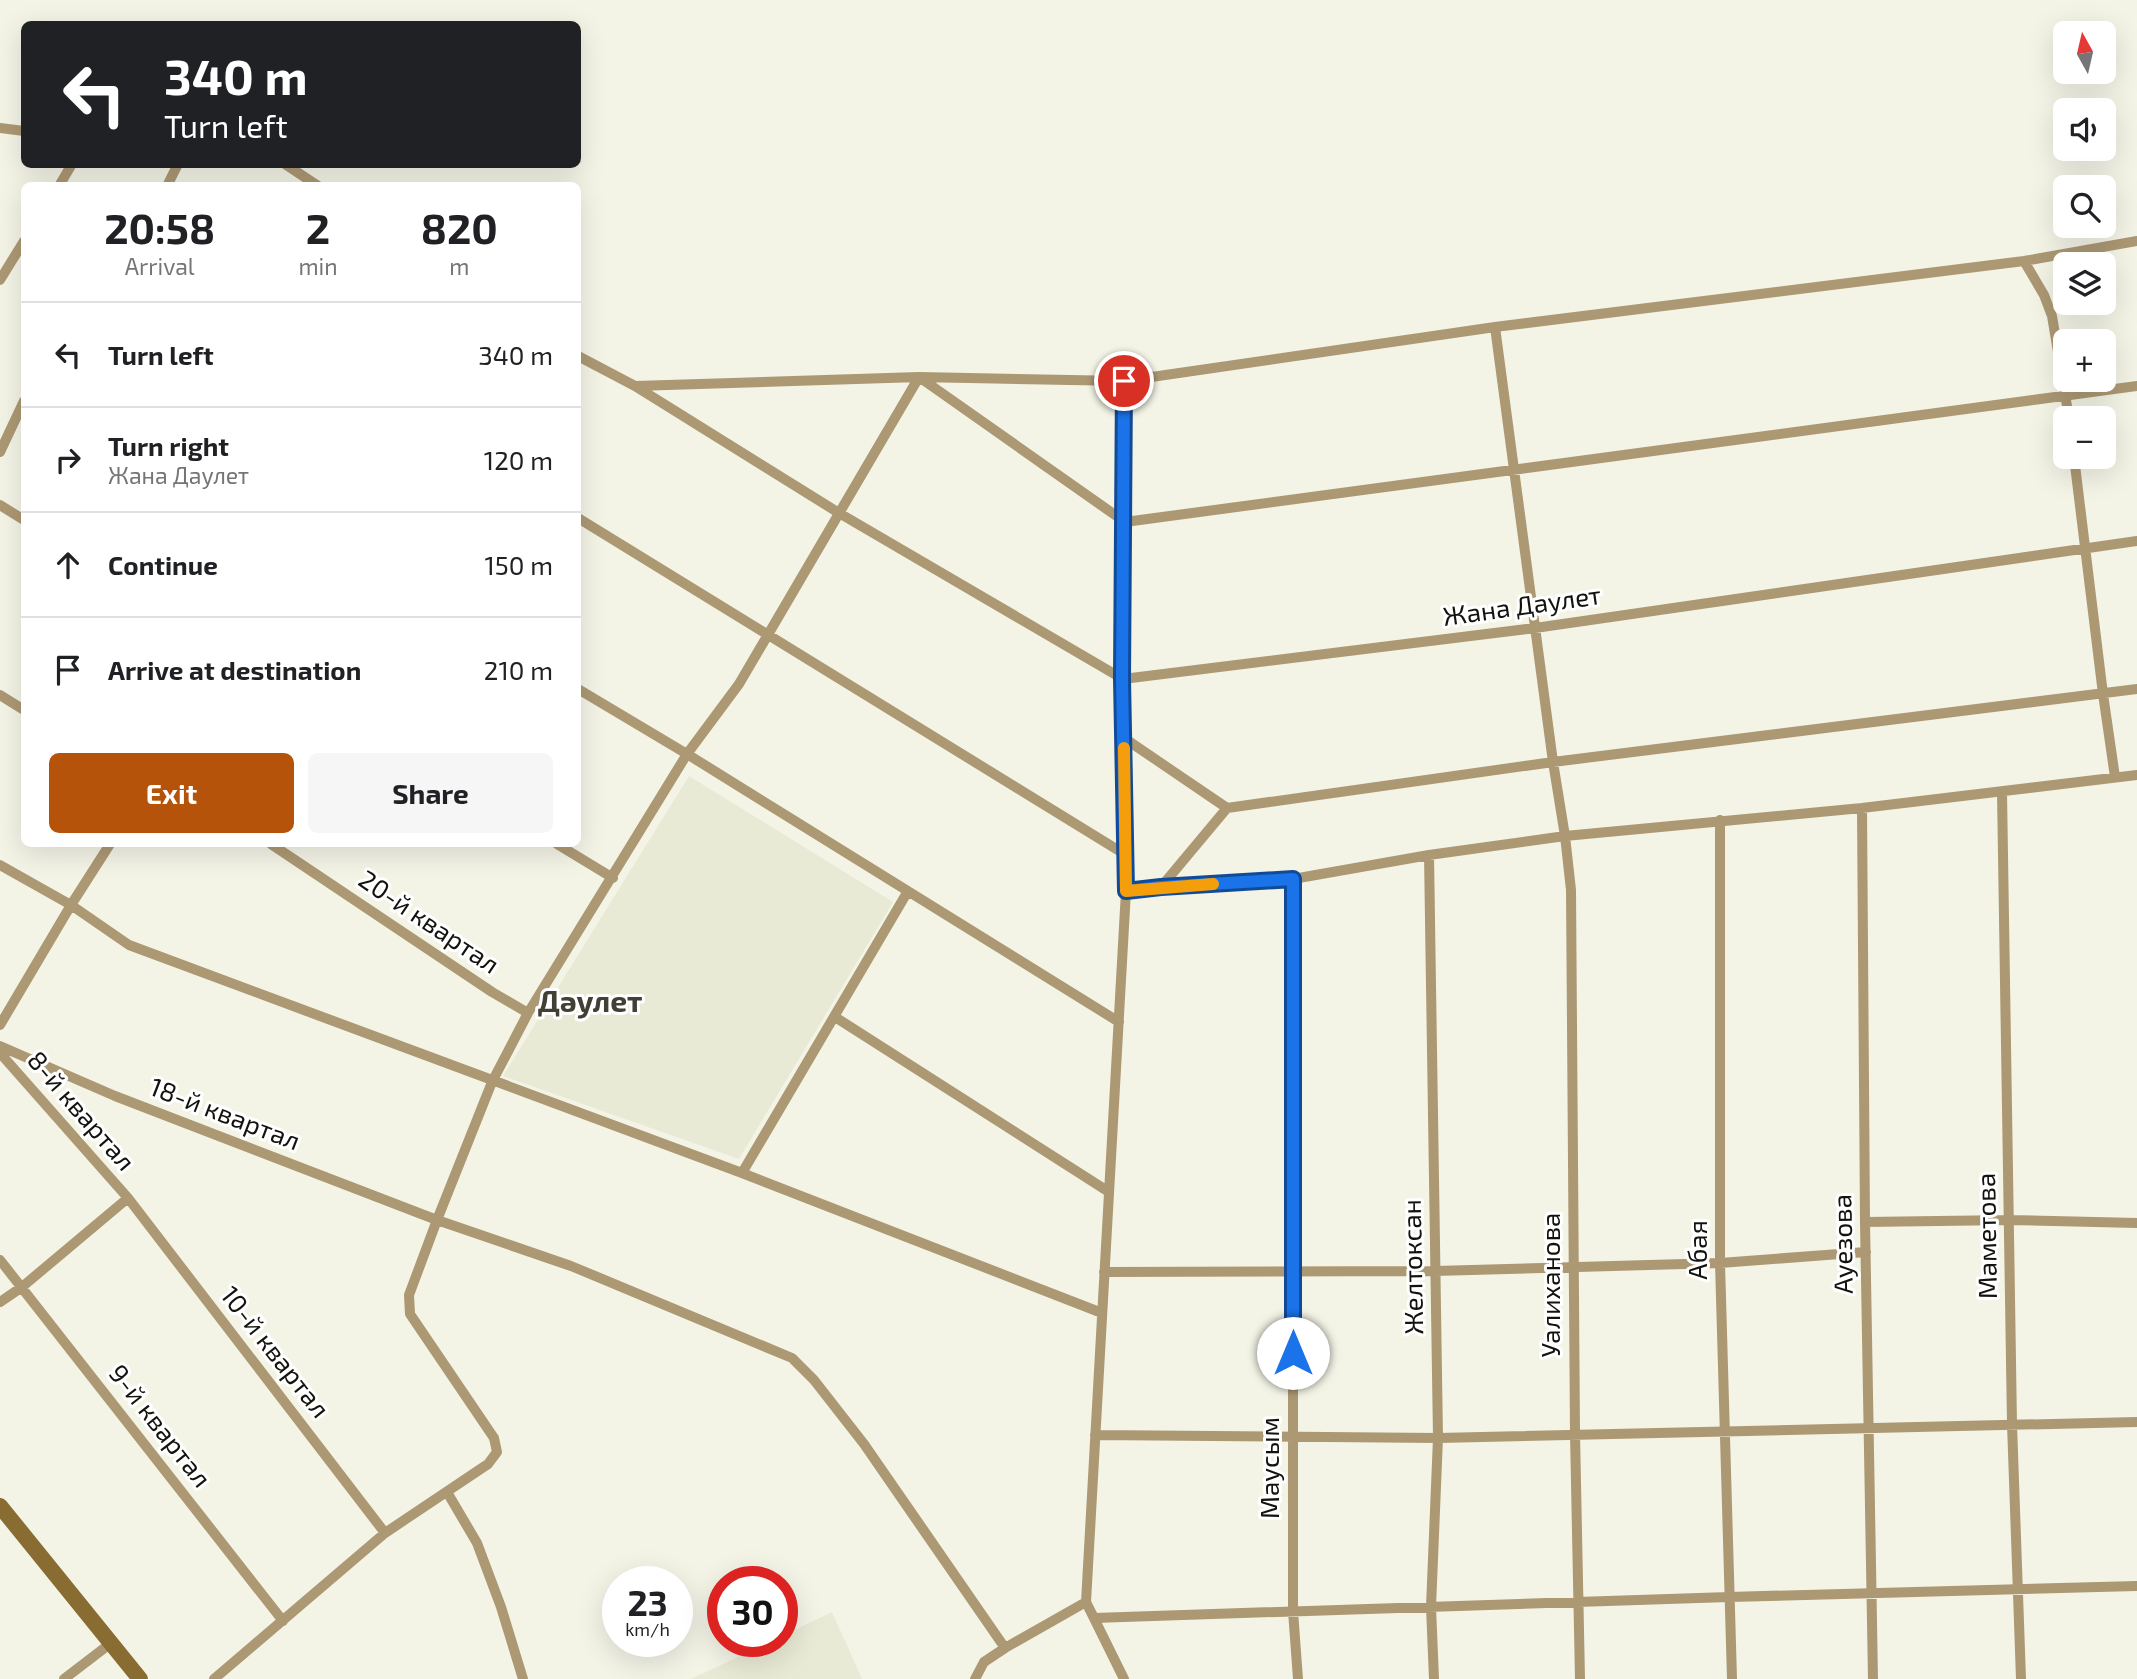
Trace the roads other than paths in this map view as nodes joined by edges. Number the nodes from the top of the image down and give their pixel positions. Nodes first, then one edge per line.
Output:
1 (0, 128) edge
2 (21, 131) edge
3 (291, 168) edge
4 (311, 182) edge
5 (2137, 242) edge
6 (21, 246) edge
7 (2024, 261) junction
8 (0, 280) edge
9 (1495, 327) junction
10 (581, 358) edge
11 (919, 377) junction
12 (1124, 381) junction
13 (635, 386) junction
14 (2137, 386) edge
15 (2067, 396) junction
16 (2068, 406) edge
17 (21, 407) edge
18 (0, 452) edge
19 (1514, 468) junction
20 (2076, 469) edge
21 (0, 505) edge
22 (839, 513) junction
23 (21, 518) edge
24 (581, 520) edge
25 (1125, 522) junction
26 (2137, 541) edge
27 (2086, 548) junction
28 (1535, 628) junction
29 (768, 635) junction
30 (1122, 679) junction
31 (2137, 689) edge
32 (581, 691) edge
33 (2103, 694) junction
34 (0, 695) edge
35 (21, 708) edge
36 (1124, 738) junction
37 (687, 754) junction
38 (1553, 762) junction
39 (2137, 775) edge
40 (2115, 777) junction
41 (2002, 792) junction
42 (1227, 808) junction
43 (1862, 808) junction
44 (1720, 820) junction
45 (1565, 836) junction
46 (108, 847) edge
47 (275, 847) edge
48 (562, 847) edge
49 (1126, 855) junction
50 (1429, 855) junction
51 (0, 865) edge
52 (613, 878) junction
53 (1293, 879) junction
54 (1161, 887) junction
55 (908, 891) junction
56 (1126, 891) junction
57 (71, 905) junction
58 (528, 1013) junction
59 (835, 1017) junction
60 (1119, 1022) junction
61 (0, 1025) edge
62 (0, 1046) edge
63 (0, 1053) edge
64 (492, 1082) junction
65 (742, 1173) junction
66 (1109, 1192) junction
67 (128, 1198) junction
68 (436, 1220) junction
69 (2010, 1220) junction
70 (1865, 1222) junction
71 (2137, 1223) edge
72 (1866, 1252) junction
73 (0, 1260) edge
74 (1720, 1263) junction
75 (1573, 1266) junction
76 (1292, 1270) junction
77 (1435, 1271) junction
78 (1104, 1272) junction
79 (22, 1286) junction
80 (0, 1302) edge
81 (1102, 1313) junction
82 (2137, 1422) edge
83 (2012, 1424) junction
84 (1868, 1427) junction
85 (1724, 1430) junction
86 (1575, 1434) junction
87 (1095, 1435) junction
88 (1293, 1436) junction
89 (1438, 1438) junction
90 (447, 1492) junction
91 (0, 1506) edge
92 (385, 1533) junction
93 (2137, 1586) edge
94 (2018, 1590) junction
95 (1871, 1594) junction
96 (1729, 1597) junction
97 (1086, 1602) junction
98 (1579, 1602) junction
99 (1431, 1607) junction
100 (1293, 1611) junction
101 (1094, 1618) junction
102 (283, 1621) junction
103 (111, 1643) junction
104 (1005, 1648) junction
105 (64, 1679) edge
106 (140, 1679) edge
107 (214, 1679) edge
108 (523, 1679) edge
109 (975, 1679) edge
110 (1124, 1679) edge
111 (1298, 1679) edge
112 (1434, 1679) edge
113 (1580, 1679) edge
114 (1731, 1679) edge
115 (1873, 1679) edge
116 (2021, 1679) edge

1 - 2 street
3 - 4 street
5 - 7 street
6 - 8 street
7 - 9 street
7 - 15 street
9 - 12 street
9 - 19 street, Уалиханова
10 - 13 street
11 - 12 street
11 - 13 street
11 - 22 street
11 - 25 street
12 - 25 street
13 - 22 street
14 - 15 street
15 - 16 street
15 - 19 street
17 - 18 street
19 - 25 street
19 - 28 street, Уалиханова
20 - 27 street
21 - 23 street
22 - 29 street
22 - 30 street
24 - 29 street
25 - 30 street
26 - 27 street, Жана Даулет
27 - 28 street, Жана Даулет
27 - 33 street
28 - 30 street, Жана Даулет
28 - 38 street, Уалиханова
29 - 37 street
29 - 49 street
30 - 36 street
31 - 33 street
32 - 37 street
33 - 38 street
33 - 40 street
34 - 35 street
36 - 42 street
36 - 49 street
37 - 52 street
37 - 55 street
38 - 42 street
38 - 45 street, Уалиханова
39 - 40 street
40 - 41 street
41 - 43 street
41 - 69 street, Маметова
42 - 54 street
43 - 44 street
43 - 70 street, Ауезова
44 - 45 street
44 - 74 street, Абая
45 - 50 street
45 - 75 street, Уалиханова
46 - 57 street
47 - 58 street, 20-й квартал
48 - 52 street
49 - 56 street
50 - 53 street
50 - 77 street, Желтоксан
51 - 57 street
52 - 58 street
53 - 54 street
53 - 76 street, Маусым
54 - 56 street
55 - 59 street
55 - 60 street
56 - 60 street
57 - 61 street
57 - 64 street
58 - 64 street
59 - 65 street
59 - 66 street
60 - 66 street
62 - 68 street, 18-й квартал
63 - 67 street, 8-й квартал
64 - 65 street
64 - 68 street
65 - 81 street
66 - 78 street
67 - 79 street
67 - 92 street, 10-й квартал
68 - 90 street
68 - 104 street, 18-й квартал
69 - 70 street
69 - 71 street
69 - 83 street, Маметова
70 - 72 street, Ауезова
72 - 74 street
72 - 84 street, Ауезова
73 - 79 street, 9-й квартал
74 - 75 street
74 - 85 street, Абая
75 - 77 street
75 - 86 street, Уалиханова
76 - 77 street
76 - 78 street
76 - 88 street, Маусым
77 - 89 street, Желтоксан
78 - 81 street
79 - 80 street
79 - 102 street, 9-й квартал
81 - 87 street
82 - 83 street
83 - 84 street
83 - 94 street, Маметова
84 - 85 street
84 - 95 street, Ауезова
85 - 86 street
85 - 96 street, Абая
86 - 89 street
86 - 98 street, Уалиханова
87 - 88 street
87 - 97 street
88 - 89 street
88 - 100 street, Маусым
89 - 99 street, Желтоксан
90 - 92 street
90 - 108 street
91 - 103 street
92 - 102 street
93 - 94 street
94 - 95 street
94 - 116 street, Маметова
95 - 96 street
95 - 115 street, Ауезова
96 - 98 street
96 - 114 street, Абая
97 - 101 street
97 - 104 street
98 - 99 street
98 - 113 street, Уалиханова
99 - 100 street
99 - 112 street, Желтоксан
100 - 101 street
100 - 111 street, Маусым
101 - 110 street
102 - 107 street
103 - 105 street
103 - 106 street
104 - 109 street

